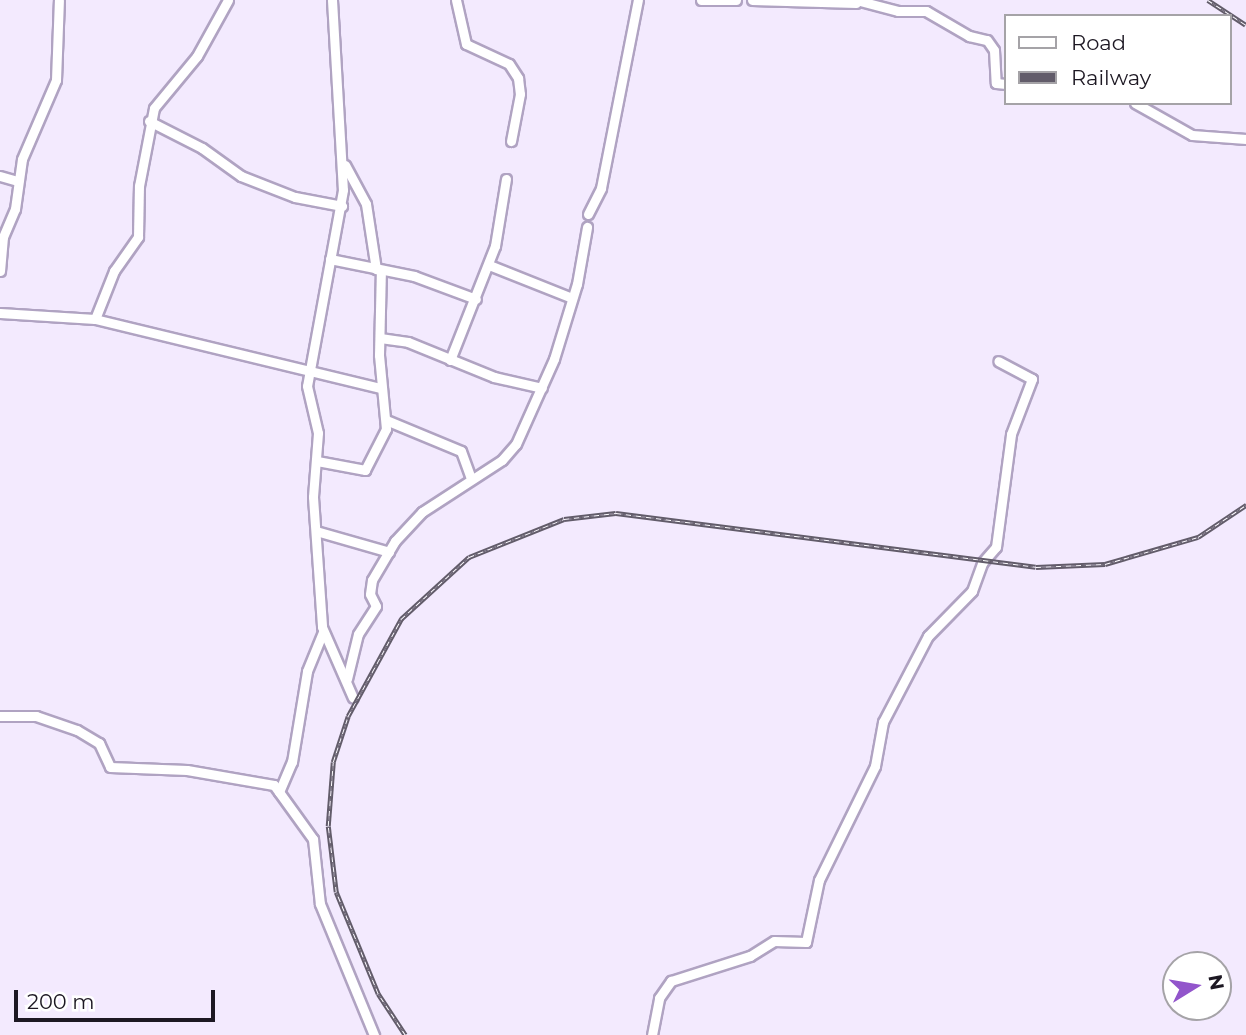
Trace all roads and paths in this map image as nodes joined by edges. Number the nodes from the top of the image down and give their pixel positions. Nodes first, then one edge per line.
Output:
1 (59, 0) edge
2 (228, 0) edge
3 (332, 0) edge
4 (456, 0) edge
5 (638, 0) edge
6 (701, 0) edge
7 (736, 0) edge
8 (752, 0) edge
9 (856, 2) edge
10 (1004, 84) edge
11 (1139, 105) edge
12 (149, 121) junction
13 (1246, 139) edge
14 (511, 141) dead end
15 (345, 163) junction
16 (0, 176) edge
17 (506, 179) dead end
18 (18, 181) junction
19 (342, 206) junction
20 (588, 214) dead end
21 (587, 227) dead end
22 (330, 259) junction
23 (489, 265) junction
24 (379, 270) junction
25 (503, 270) junction
26 (0, 271) edge
27 (484, 279) junction
28 (476, 299) junction
29 (572, 299) junction
30 (0, 313) edge
31 (95, 319) junction
32 (380, 338) junction
33 (450, 360) junction
34 (998, 361) dead end
35 (308, 373) junction
36 (381, 388) junction
37 (542, 388) junction
38 (386, 420) junction
39 (317, 461) junction
40 (471, 479) junction
41 (316, 531) junction
42 (388, 552) junction
43 (323, 632) junction
44 (347, 679) junction
45 (353, 698) dead end
46 (0, 716) edge
47 (279, 792) junction
48 (374, 1035) edge
49 (652, 1035) edge

1 - 18 street
2 - 12 street
3 - 15 street
4 - 14 street
5 - 20 street
6 - 7 street
8 - 9 street
9 - 10 street
11 - 13 street
12 - 19 street
12 - 31 street
15 - 19 street
15 - 24 street
16 - 18 street
17 - 23 street
18 - 26 street
19 - 22 street
21 - 29 street
22 - 24 street
22 - 35 street
23 - 25 street
23 - 27 street
24 - 28 street
24 - 32 street
25 - 27 street
25 - 29 street
27 - 28 street
28 - 33 street
29 - 37 street
30 - 31 street
31 - 35 street
32 - 33 street
32 - 36 street
33 - 37 street
34 - 49 street
35 - 36 street
35 - 39 street
36 - 38 street
37 - 40 street
38 - 39 street
38 - 40 street
39 - 41 street
40 - 42 street
41 - 42 street
41 - 43 street
42 - 44 street
43 - 44 street
43 - 47 street
44 - 45 street
46 - 47 street
47 - 48 street

